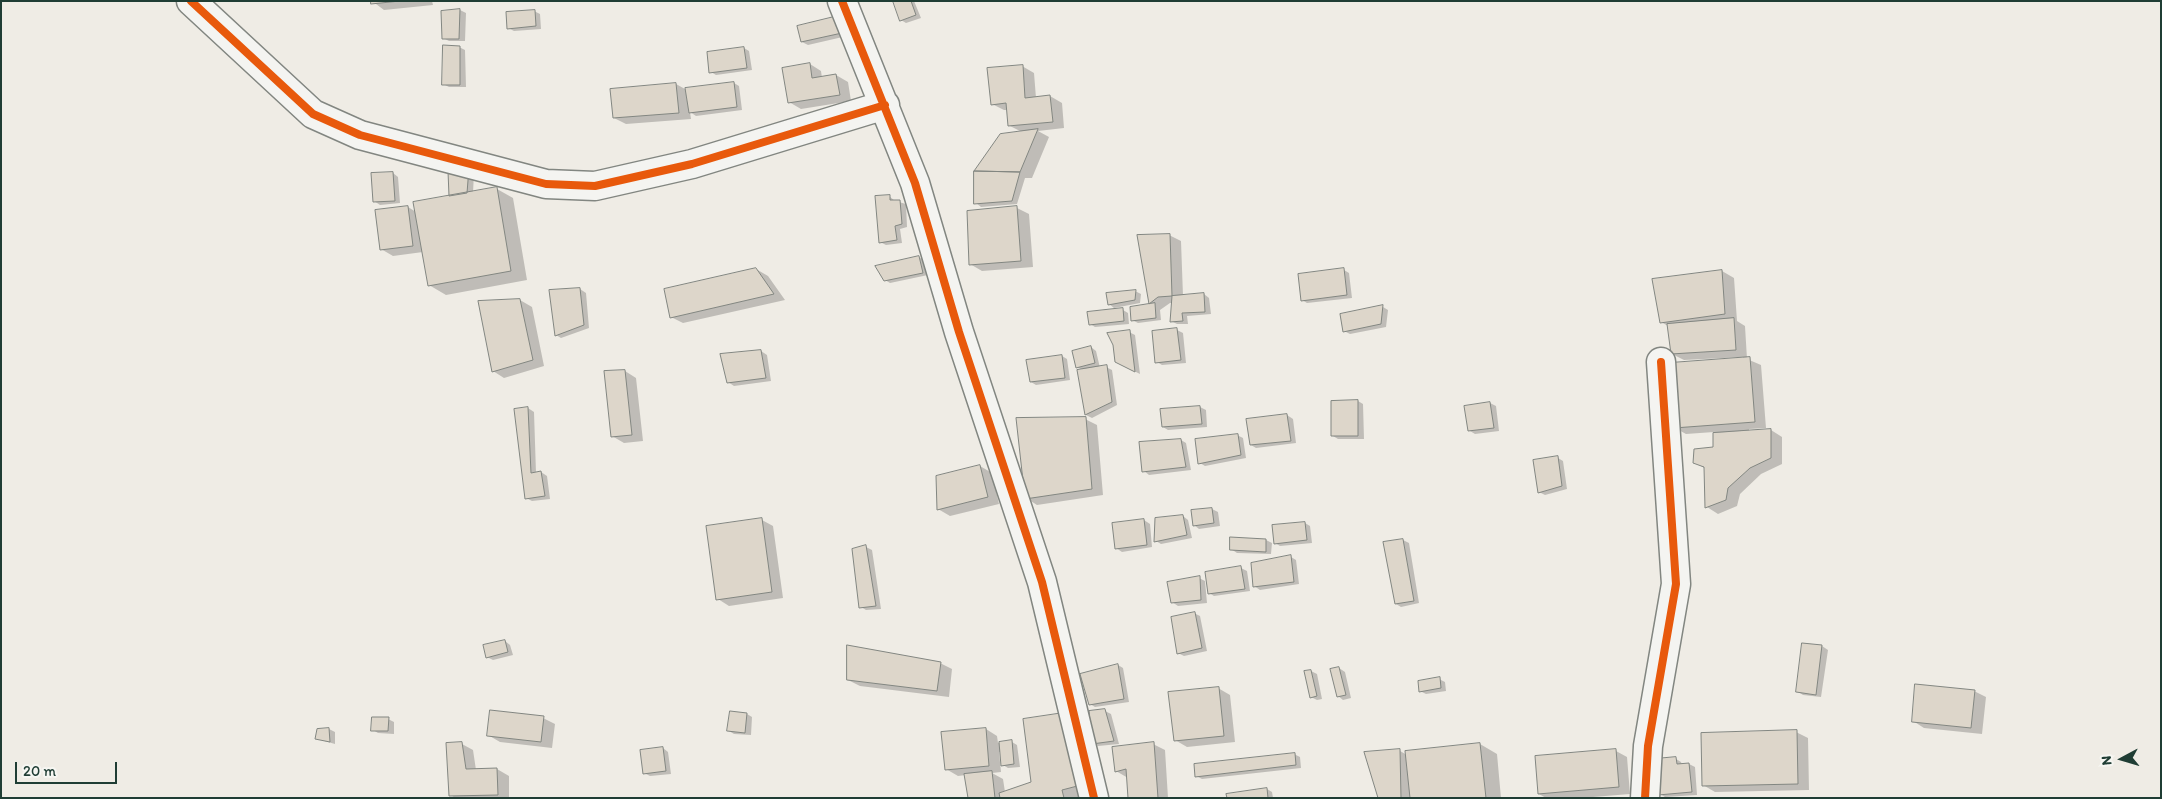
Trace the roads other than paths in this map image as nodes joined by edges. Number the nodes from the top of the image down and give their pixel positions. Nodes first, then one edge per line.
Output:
1 (191, 1) edge
2 (842, 1) edge
3 (885, 105) junction
4 (1661, 362) dead end
5 (1094, 798) edge
6 (1645, 798) edge

1 - 3 street
2 - 3 street
3 - 5 street
4 - 6 street

